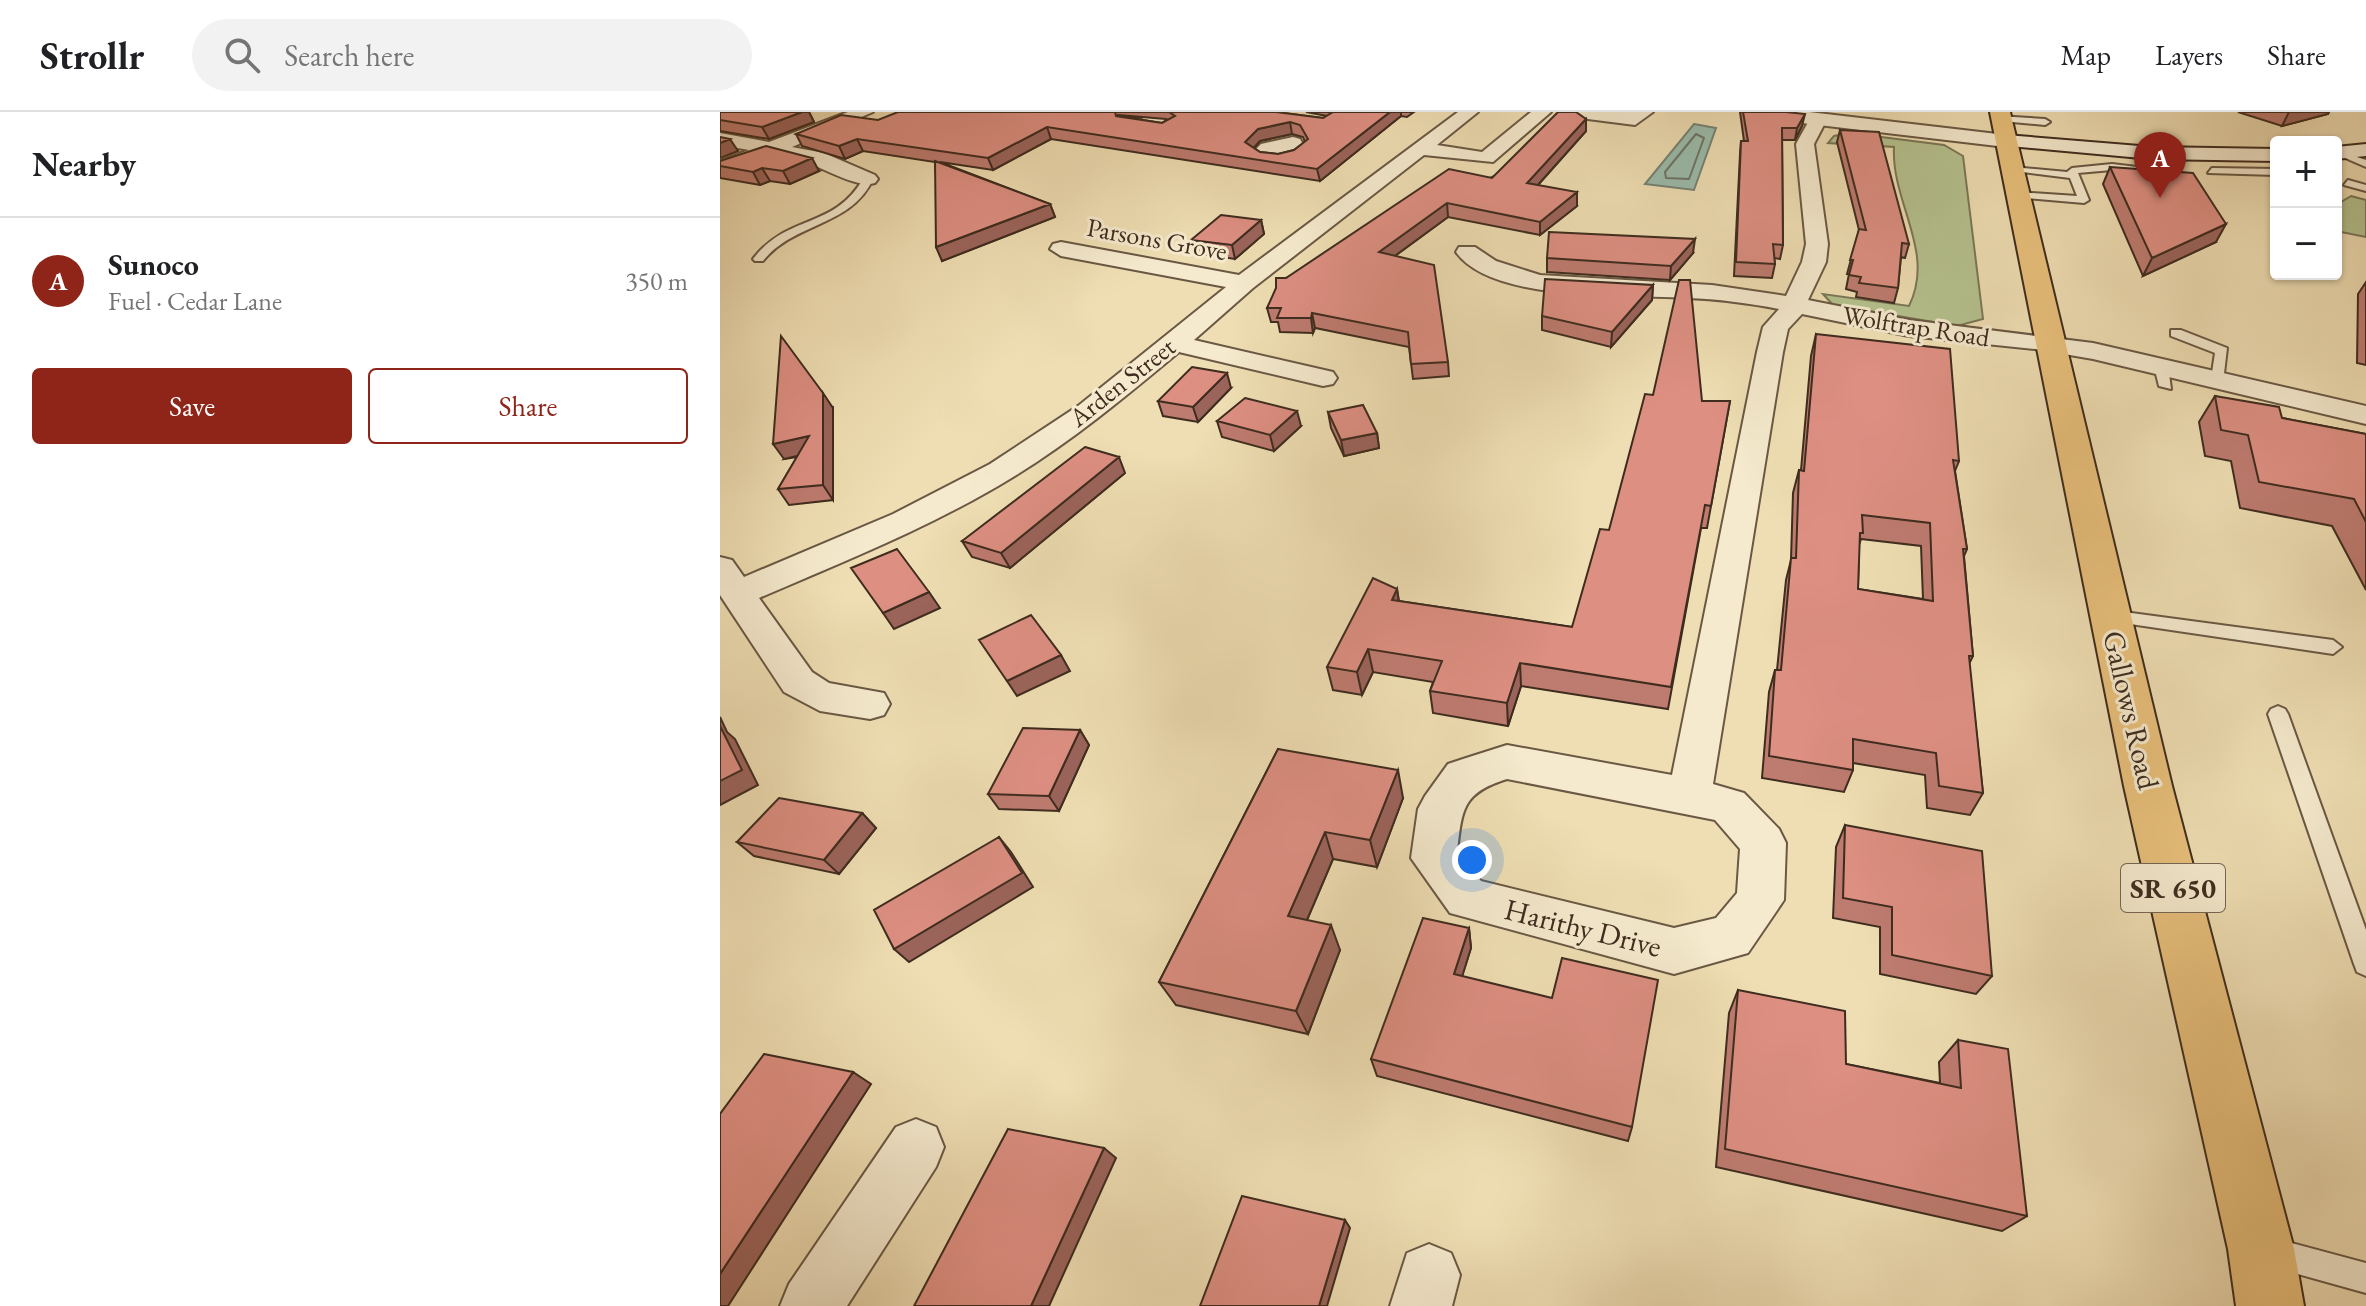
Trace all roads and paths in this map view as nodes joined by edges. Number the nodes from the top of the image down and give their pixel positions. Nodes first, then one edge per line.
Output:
1 (864, 112) edge
2 (1469, 112) edge
3 (1542, 112) edge
4 (1572, 112) edge
5 (1644, 112) edge
6 (1759, 112) edge
7 (2000, 115) edge
8 (1818, 119) junction
9 (1168, 120) edge
10 (1126, 121) edge
11 (2045, 122) dead end
12 (1315, 129) edge
13 (720, 139) edge
14 (2006, 141) junction
15 (1293, 143) edge
16 (771, 148) junction
17 (1422, 149) junction
18 (2366, 150) edge
19 (2342, 152) edge
20 (2342, 154) edge
21 (2270, 155) edge
22 (2153, 160) junction
23 (2366, 164) edge
24 (720, 168) edge
25 (2212, 171) dead end
26 (2270, 172) edge
27 (2073, 175) junction
28 (868, 179) joint
29 (2014, 182) junction
30 (2348, 183) dead end
31 (2366, 188) edge
32 (1061, 249) dead end
33 (1467, 252) dead end
34 (759, 259) dead end
35 (1244, 283) junction
36 (1793, 304) junction
37 (2176, 333) dead end
38 (1172, 343) junction
39 (2049, 344) junction
40 (1323, 378) dead end
41 (2218, 379) junction
42 (2366, 415) edge
43 (728, 580) edge
44 (2109, 616) junction
45 (2333, 647) dead end
46 (870, 704) dead end
47 (2278, 714) dead end
48 (1689, 796) junction
49 (2366, 964) edge
50 (916, 1147) dead end
51 (2261, 1249) junction
52 (2366, 1278) edge
53 (811, 1306) edge
54 (2270, 1306) edge

1 - 16 street
2 - 17 street, Arden Street
3 - 17 street
4 - 5 street
6 - 8 main road
7 - 11 lane
7 - 14 main road, Gallows Road / SR 650
8 - 14 main road
8 - 36 street
9 - 10 street
12 - 15 street
13 - 16 street
14 - 22 main road
14 - 29 main road, Gallows Road / SR 650
16 - 24 street
16 - 28 street
17 - 35 street, Arden Street
18 - 19 main road
20 - 23 lane
21 - 22 main road
22 - 27 lane
25 - 26 lane
27 - 29 lane
27 - 29 lane
28 - 34 lane
29 - 39 main road, Gallows Road / SR 650
30 - 31 lane
32 - 35 street, Parsons Grove
33 - 36 street, Wolftrap Road
35 - 38 street, Arden Street
36 - 39 street, Wolftrap Road
36 - 48 street
37 - 41 lane
38 - 40 street
38 - 43 street, Arden Street
39 - 41 street, Wolftrap Road
39 - 44 main road, Gallows Road / SR 650
41 - 42 street, Wolftrap Road
43 - 46 street
44 - 45 lane
44 - 51 main road, Gallows Road / SR 650
47 - 49 lane
48 - 48 street, Harithy Drive
50 - 53 street
51 - 52 lane
51 - 54 main road, Gallows Road / SR 650

